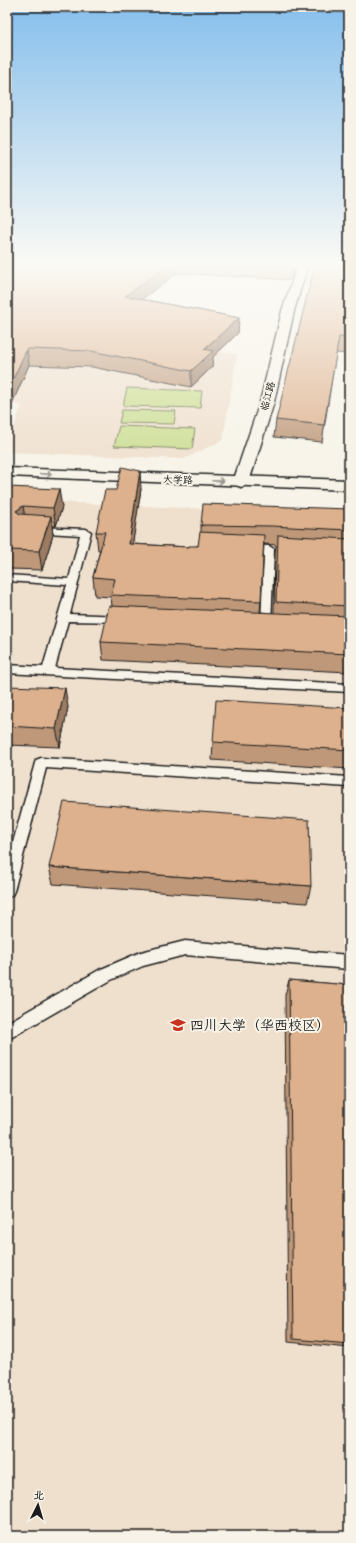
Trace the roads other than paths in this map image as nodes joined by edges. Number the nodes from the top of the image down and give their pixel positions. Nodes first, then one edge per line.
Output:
1 (282, 336) edge
2 (7, 472) edge
3 (241, 482) junction
4 (349, 485) edge
5 (26, 529) edge
6 (240, 548) edge
7 (7, 578) edge
8 (74, 582) junction
9 (64, 617) junction
10 (133, 620) edge
11 (266, 625) edge
12 (7, 669) edge
13 (48, 671) junction
14 (349, 688) edge
15 (349, 782) edge
16 (7, 891) edge
17 (349, 962) edge
18 (7, 1032) edge

1 - 3 street, 临江路
2 -> 3 street, 大学路
3 - 4 street, 大学路
5 - 8 lane
6 - 11 lane
7 - 8 lane
8 - 9 lane
9 - 10 lane
9 - 13 lane
12 - 13 lane
13 - 14 lane
15 - 16 lane
17 - 18 lane

